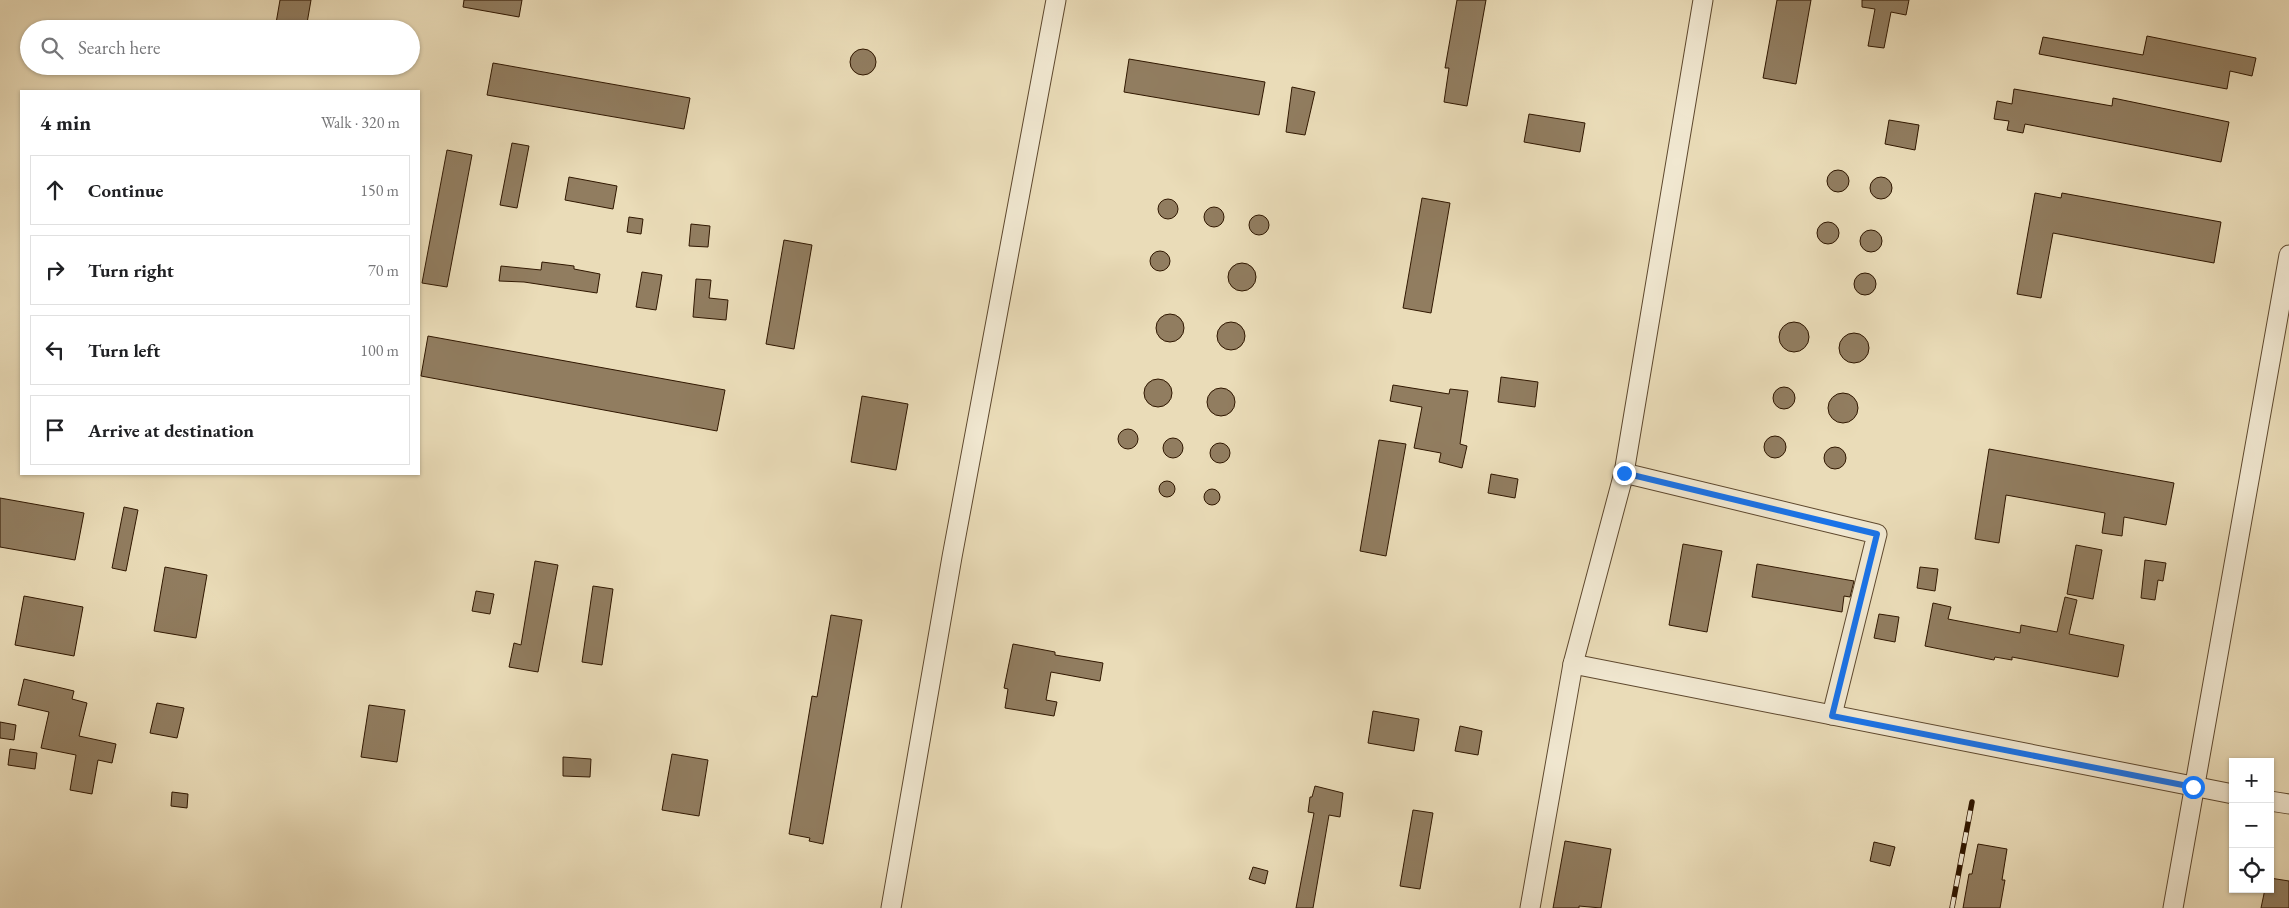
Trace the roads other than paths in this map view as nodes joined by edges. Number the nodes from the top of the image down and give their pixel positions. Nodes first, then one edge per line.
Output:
1 (1056, 0) edge
2 (1703, 0) edge
3 (2289, 255) edge
4 (1624, 473) junction
5 (1573, 664) junction
6 (1832, 716) junction
7 (2193, 787) junction
8 (2229, 793) edge
9 (2274, 802) edge
10 (2289, 804) edge
11 (891, 908) edge
12 (1530, 908) edge
13 (2173, 908) edge

1 - 11 lane
2 - 4 lane
3 - 7 lane
4 - 5 lane
4 - 6 lane
5 - 6 lane
5 - 12 lane
6 - 7 lane
7 - 8 lane
7 - 13 lane
9 - 10 lane

